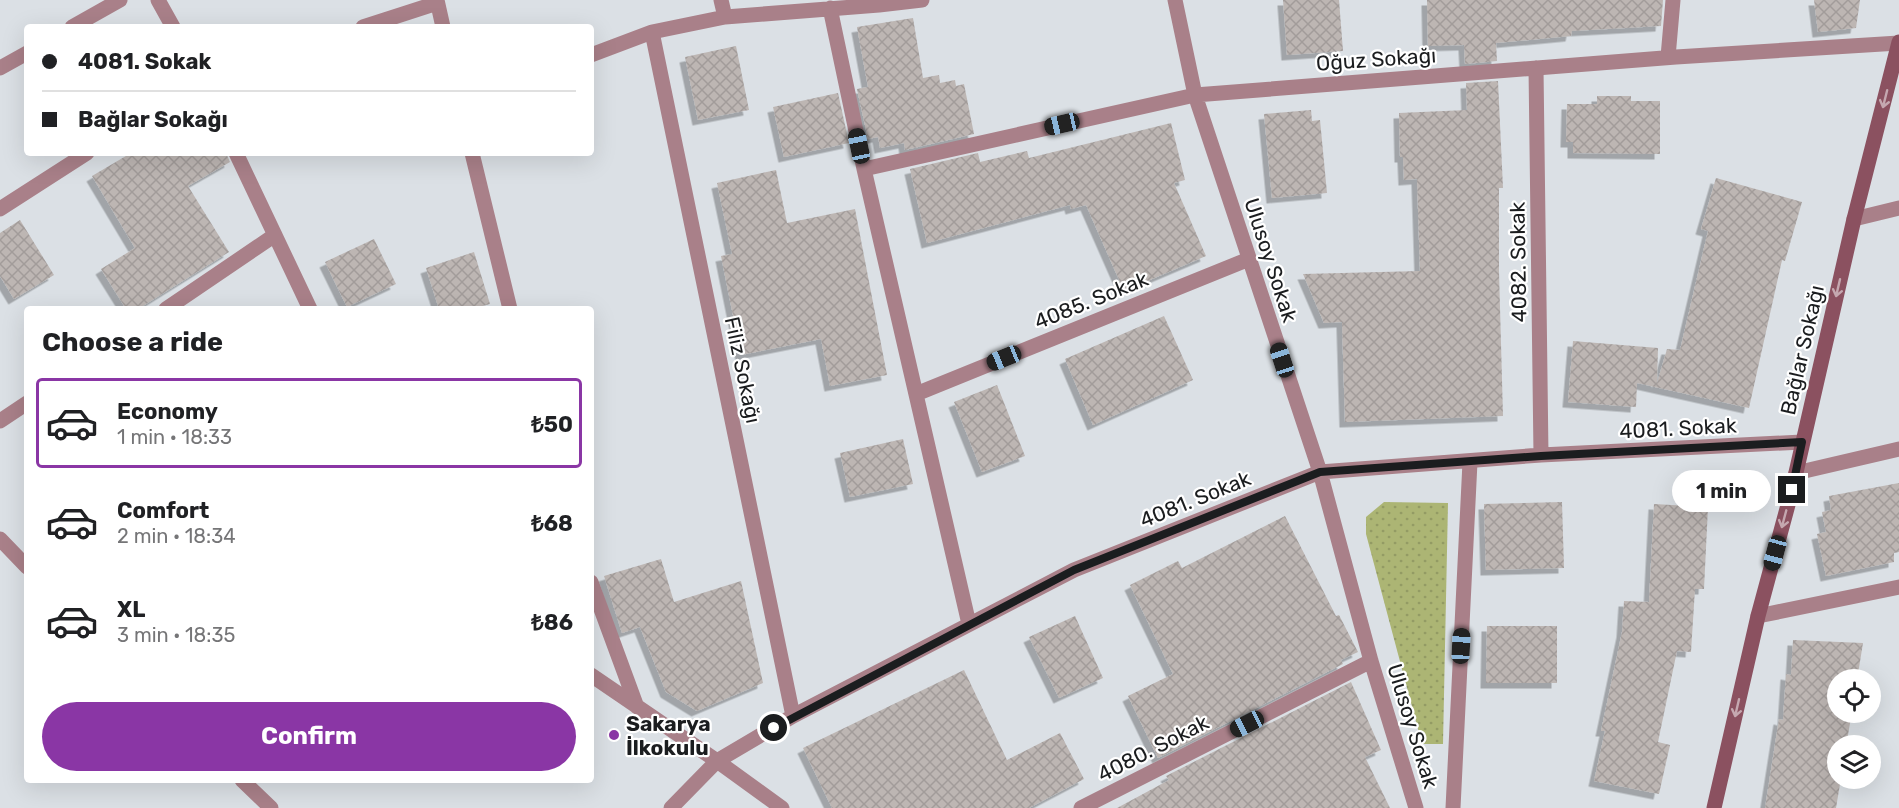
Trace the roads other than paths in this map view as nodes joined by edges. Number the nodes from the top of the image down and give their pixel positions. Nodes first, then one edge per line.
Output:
1 (120, 0) edge
2 (158, 0) edge
3 (721, 0) edge
4 (922, 0) edge
5 (1175, 0) edge
6 (1673, 0) edge
7 (437, 2) edge
8 (879, 2) edge
9 (830, 8) junction
10 (725, 17) junction
11 (77, 24) edge
12 (170, 24) edge
13 (372, 24) edge
14 (442, 24) edge
15 (652, 32) junction
16 (1899, 43) edge
17 (24, 54) edge
18 (594, 54) edge
19 (1668, 57) junction
20 (0, 68) edge
21 (1536, 68) junction
22 (1194, 94) junction
23 (82, 156) edge
24 (237, 156) edge
25 (473, 156) edge
26 (864, 169) junction
27 (1899, 208) edge
28 (0, 209) edge
29 (1854, 219) junction
30 (275, 235) junction
31 (1249, 259) junction
32 (170, 306) edge
33 (309, 306) edge
34 (509, 306) edge
35 (916, 394) junction
36 (24, 405) edge
37 (0, 422) edge
38 (1802, 442) junction
39 (1899, 449) edge
40 (1541, 456) junction
41 (1470, 462) junction
42 (1320, 472) junction
43 (1796, 473) junction
44 (0, 538) edge
45 (24, 564) edge
46 (1899, 587) edge
47 (594, 590) edge
48 (1758, 616) junction
49 (969, 624) junction
50 (1371, 661) junction
51 (594, 677) edge
52 (637, 707) junction
53 (793, 716) junction
54 (717, 761) junction
55 (245, 783) edge
56 (271, 808) edge
57 (670, 808) edge
58 (782, 808) edge
59 (1082, 808) edge
60 (1416, 808) edge
61 (1454, 808) edge
62 (1714, 808) edge

1 - 11 street
2 - 12 street
3 - 10 street
4 - 8 street
5 - 22 street, Ulusoy Sokak
6 - 19 street
7 - 13 street
7 - 14 street
8 - 9 street
9 - 10 street
9 - 26 street
10 - 15 street
15 - 18 street
15 - 53 street, Filiz Sokağı
16 - 19 street, Oğuz Sokağı
16 -> 29 main road, Bağlar Sokağı
17 - 20 street
19 - 21 street, Oğuz Sokağı
21 - 22 street, Oğuz Sokağı
21 - 40 street, 4082. Sokak
22 - 26 street, Oğuz Sokağı
22 - 31 street, Ulusoy Sokak
23 - 28 street
24 - 30 street
25 - 34 street
26 - 35 street
27 - 29 street
29 -> 38 main road, Bağlar Sokağı
30 - 32 street
30 - 33 street
31 - 35 street, 4085. Sokak
31 - 42 street, Ulusoy Sokak
35 - 49 street
36 - 37 street
38 - 40 street, 4081. Sokak
38 - 43 main road, Bağlar Sokağı
39 - 43 street
40 - 41 street, 4081. Sokak
41 - 42 street, 4081. Sokak
41 - 61 street
42 - 49 street, 4081. Sokak
42 - 50 street, Ulusoy Sokak
43 -> 48 main road, Bağlar Sokağı
44 - 45 street
46 - 48 street
47 - 52 street
48 -> 62 main road, Bağlar Sokağı
49 - 53 street, 4081. Sokak
50 - 59 street, 4080. Sokak
50 - 60 street, Ulusoy Sokak
51 - 52 street
52 - 54 street
53 - 54 street, 4081. Sokak
54 - 57 street, 4081. Sokak
54 - 58 street
55 - 56 street

